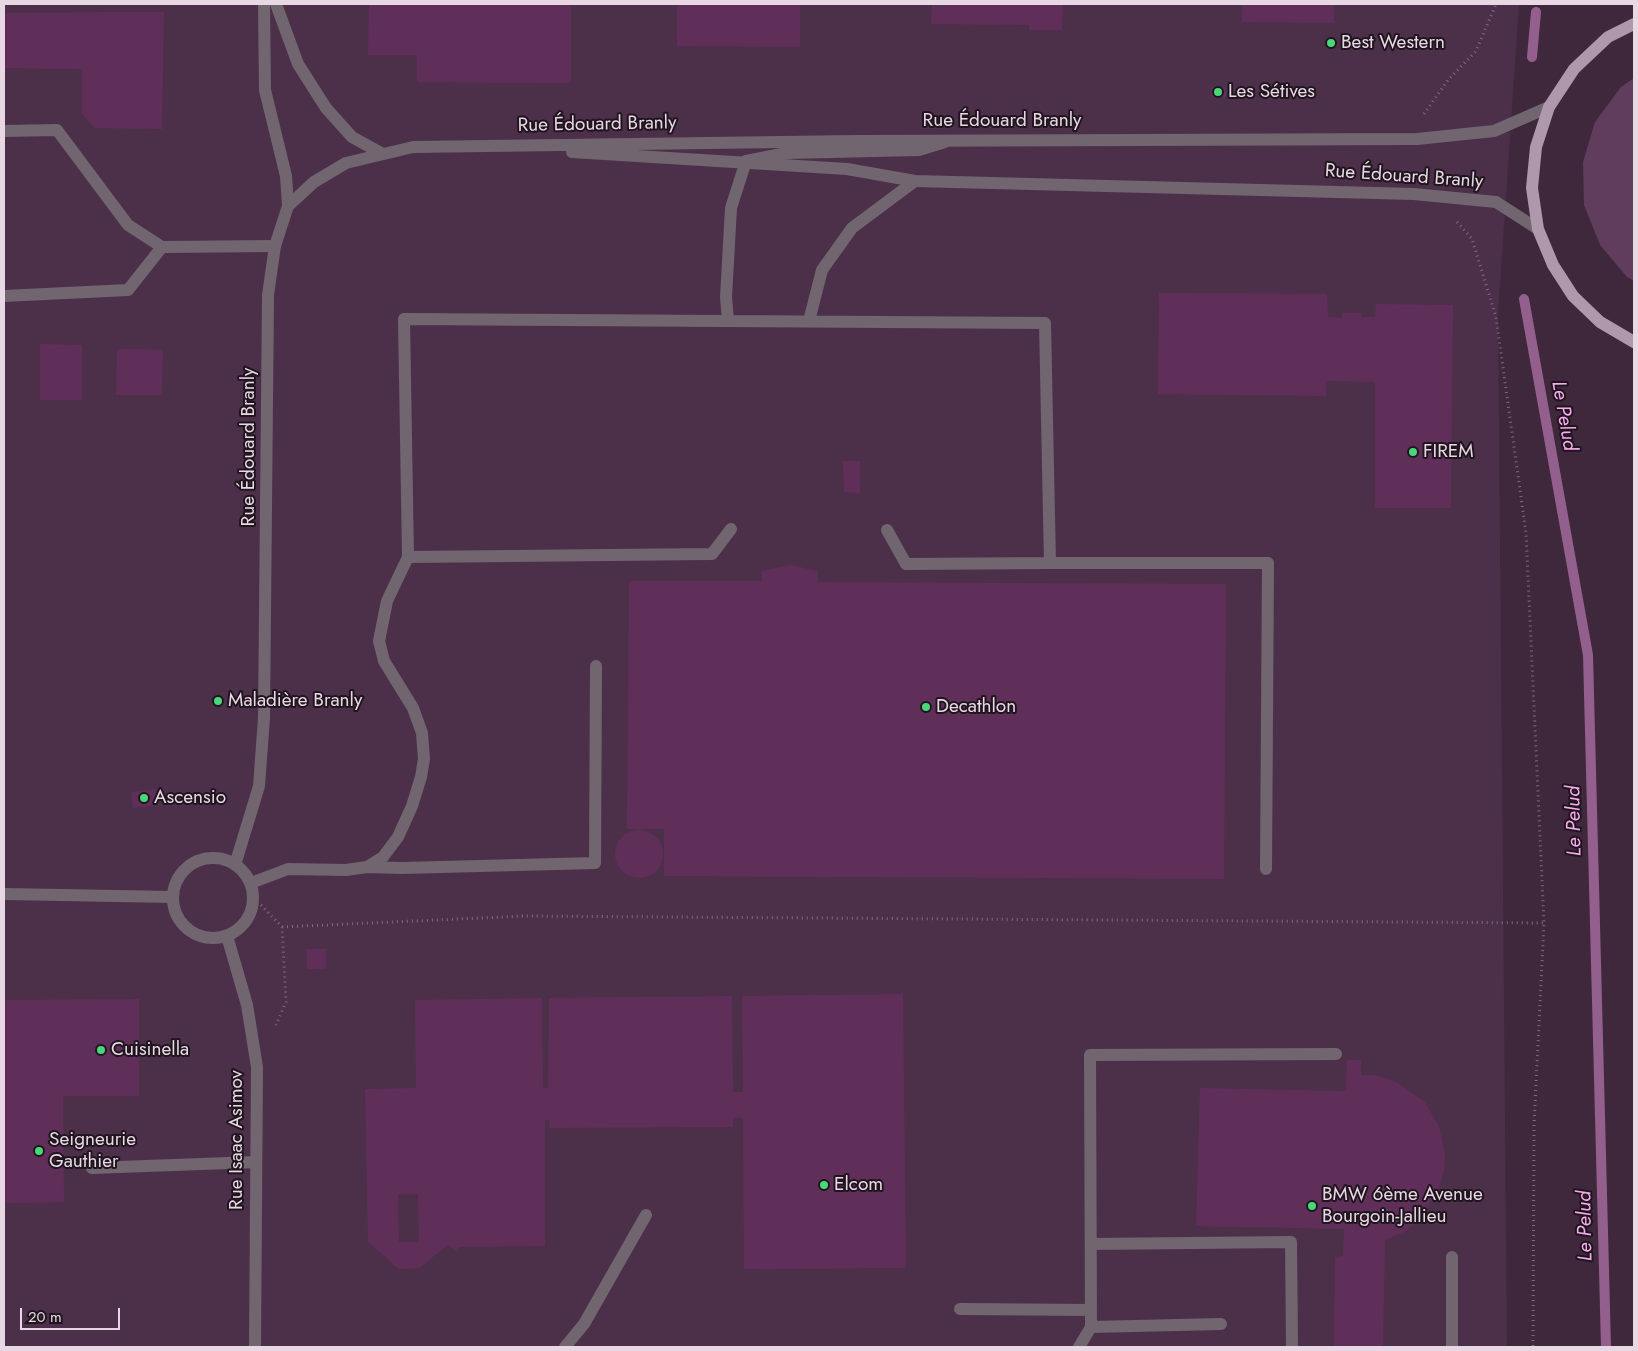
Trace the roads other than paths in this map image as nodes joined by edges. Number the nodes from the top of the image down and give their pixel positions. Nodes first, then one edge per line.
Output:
1 (264, 4) edge
2 (276, 4) edge
3 (1634, 24) edge
4 (1549, 108) junction
5 (4, 131) edge
6 (950, 140) junction
7 (450, 145) junction
8 (381, 153) junction
9 (746, 161) junction
10 (916, 181) junction
11 (288, 206) junction
12 (1538, 229) junction
13 (276, 246) junction
14 (162, 247) junction
15 (4, 296) edge
16 (728, 321) junction
17 (809, 322) junction
18 (1634, 342) edge
19 (731, 529) dead end
20 (887, 530) dead end
21 (408, 557) junction
22 (1050, 563) junction
23 (596, 666) dead end
24 (235, 865) junction
25 (367, 867) junction
26 (1266, 869) dead end
27 (252, 890) junction
28 (4, 894) edge
29 (174, 897) junction
30 (227, 936) junction
31 (1336, 1054) dead end
32 (256, 1162) junction
33 (92, 1168) dead end
34 (646, 1214) dead end
35 (1091, 1244) junction
36 (1452, 1256) dead end
37 (960, 1309) dead end
38 (1091, 1310) junction
39 (1221, 1324) dead end
40 (1091, 1326) junction
41 (256, 1347) edge
42 (565, 1347) edge
43 (1080, 1347) edge
44 (1292, 1347) edge
45 (1452, 1347) edge

1 - 11 street
2 - 8 street
3 - 4 main road
4 - 6 street, Rue Édouard Branly
4 - 12 main road
5 - 14 street
6 - 7 street, Rue Édouard Branly
6 - 9 street
7 - 8 street, Rue Édouard Branly
7 - 9 street, Rue Édouard Branly
8 - 11 street, Rue Édouard Branly
9 - 10 street, Rue Édouard Branly
9 - 16 street
10 - 12 street, Rue Édouard Branly
10 - 17 street
11 - 13 street, Rue Édouard Branly
12 - 18 main road
13 - 14 street
13 - 24 street, Rue Édouard Branly
14 - 15 street
16 - 17 street
16 - 21 street
17 - 22 street
19 - 21 street
20 - 22 street
21 - 25 street
22 - 26 street
23 - 25 street
24 - 27 street
24 - 29 street
25 - 27 street
27 - 30 street
28 - 29 street
29 - 30 street
30 - 32 street, Rue Isaac Asimov
31 - 35 street
32 - 33 street
32 - 41 street, Rue Isaac Asimov
34 - 42 street
35 - 38 street
35 - 44 street
36 - 45 street
37 - 38 street
38 - 40 street
39 - 40 street
40 - 43 street

